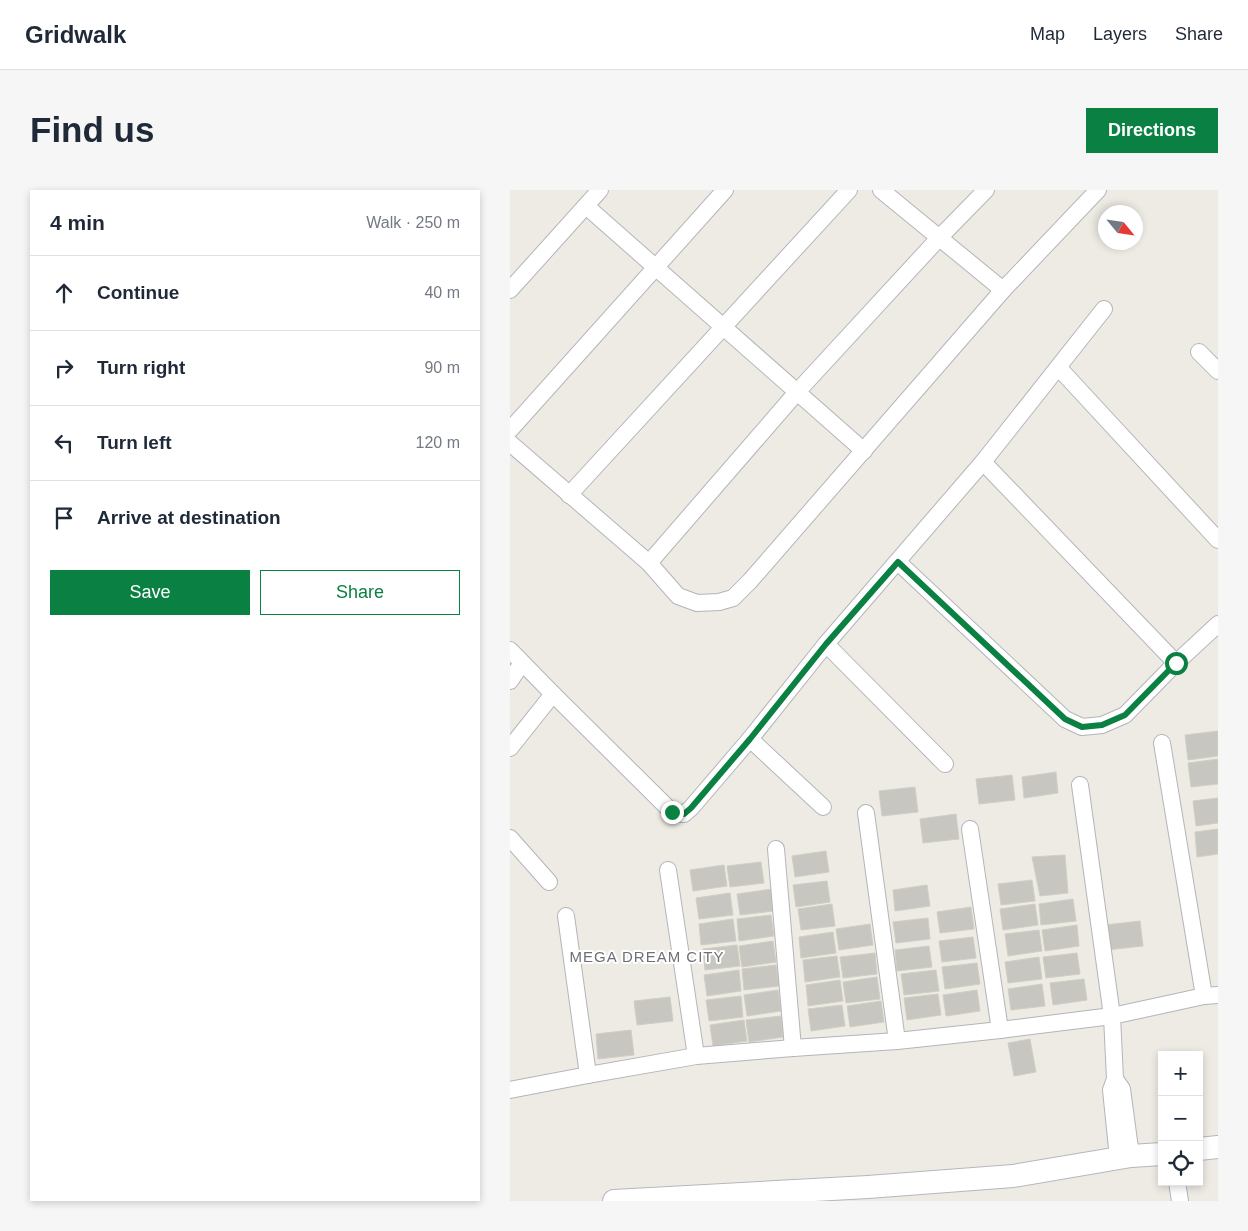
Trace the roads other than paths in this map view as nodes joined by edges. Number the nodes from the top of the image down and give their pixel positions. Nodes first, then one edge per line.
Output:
1 (600, 190) edge
2 (725, 190) edge
3 (849, 190) edge
4 (881, 190) edge
5 (986, 190) edge
6 (1098, 190) edge
7 (586, 206) junction
8 (939, 238) junction
9 (656, 268) junction
10 (510, 290) edge
11 (1003, 290) junction
12 (1104, 309) dead end
13 (723, 327) junction
14 (1199, 352) dead end
15 (1058, 367) junction
16 (1218, 371) edge
17 (797, 392) junction
18 (510, 430) edge
19 (510, 443) edge
20 (864, 451) junction
21 (983, 462) junction
22 (569, 495) junction
23 (1218, 540) edge
24 (898, 562) junction
25 (649, 563) junction
26 (1218, 624) edge
27 (826, 644) junction
28 (510, 650) edge
29 (522, 663) junction
30 (1176, 663) junction
31 (510, 681) edge
32 (553, 694) junction
33 (750, 739) junction
34 (1162, 743) dead end
35 (510, 748) edge
36 (946, 764) dead end
37 (1080, 785) dead end
38 (823, 807) dead end
39 (866, 813) dead end
40 (970, 829) dead end
41 (510, 838) edge
42 (776, 849) dead end
43 (668, 870) dead end
44 (549, 882) dead end
45 (566, 916) dead end
46 (1211, 996) edge
47 (1112, 1016) junction
48 (1000, 1030) junction
49 (897, 1040) junction
50 (793, 1048) junction
51 (696, 1056) junction
52 (588, 1074) junction
53 (510, 1090) edge
54 (1218, 1147) edge
55 (1203, 1149) edge
56 (1158, 1154) edge
57 (1124, 1157) junction
58 (1178, 1186) edge
59 (867, 1194) edge
60 (614, 1201) edge
61 (1180, 1201) edge

1 - 7 street
2 - 9 street
3 - 13 street
4 - 8 street
5 - 8 street
6 - 11 street
7 - 9 street
7 - 10 street
8 - 11 street
8 - 17 street
9 - 13 street
9 - 18 street
11 - 20 street
12 - 15 street
13 - 17 street
13 - 22 street
14 - 16 street
15 - 21 street
15 - 23 street
17 - 20 street
17 - 25 street
19 - 22 street
20 - 25 street
21 - 24 street
21 - 30 street
22 - 25 street
24 - 27 street
24 - 30 street
26 - 30 street
27 - 33 street
27 - 36 street
28 - 29 street
29 - 31 street
29 - 32 street
32 - 33 street
32 - 35 street
33 - 38 street
34 - 46 street
37 - 47 street
39 - 49 street
40 - 48 street
41 - 44 street
42 - 50 street
43 - 51 street
45 - 52 street
46 - 47 street
47 - 48 street
47 - 57 street
48 - 49 street
49 - 50 street
50 - 51 street
51 - 52 street
52 - 53 street
54 - 55 main road
56 - 57 main road
57 - 59 main road
58 - 61 street
59 - 60 main road

